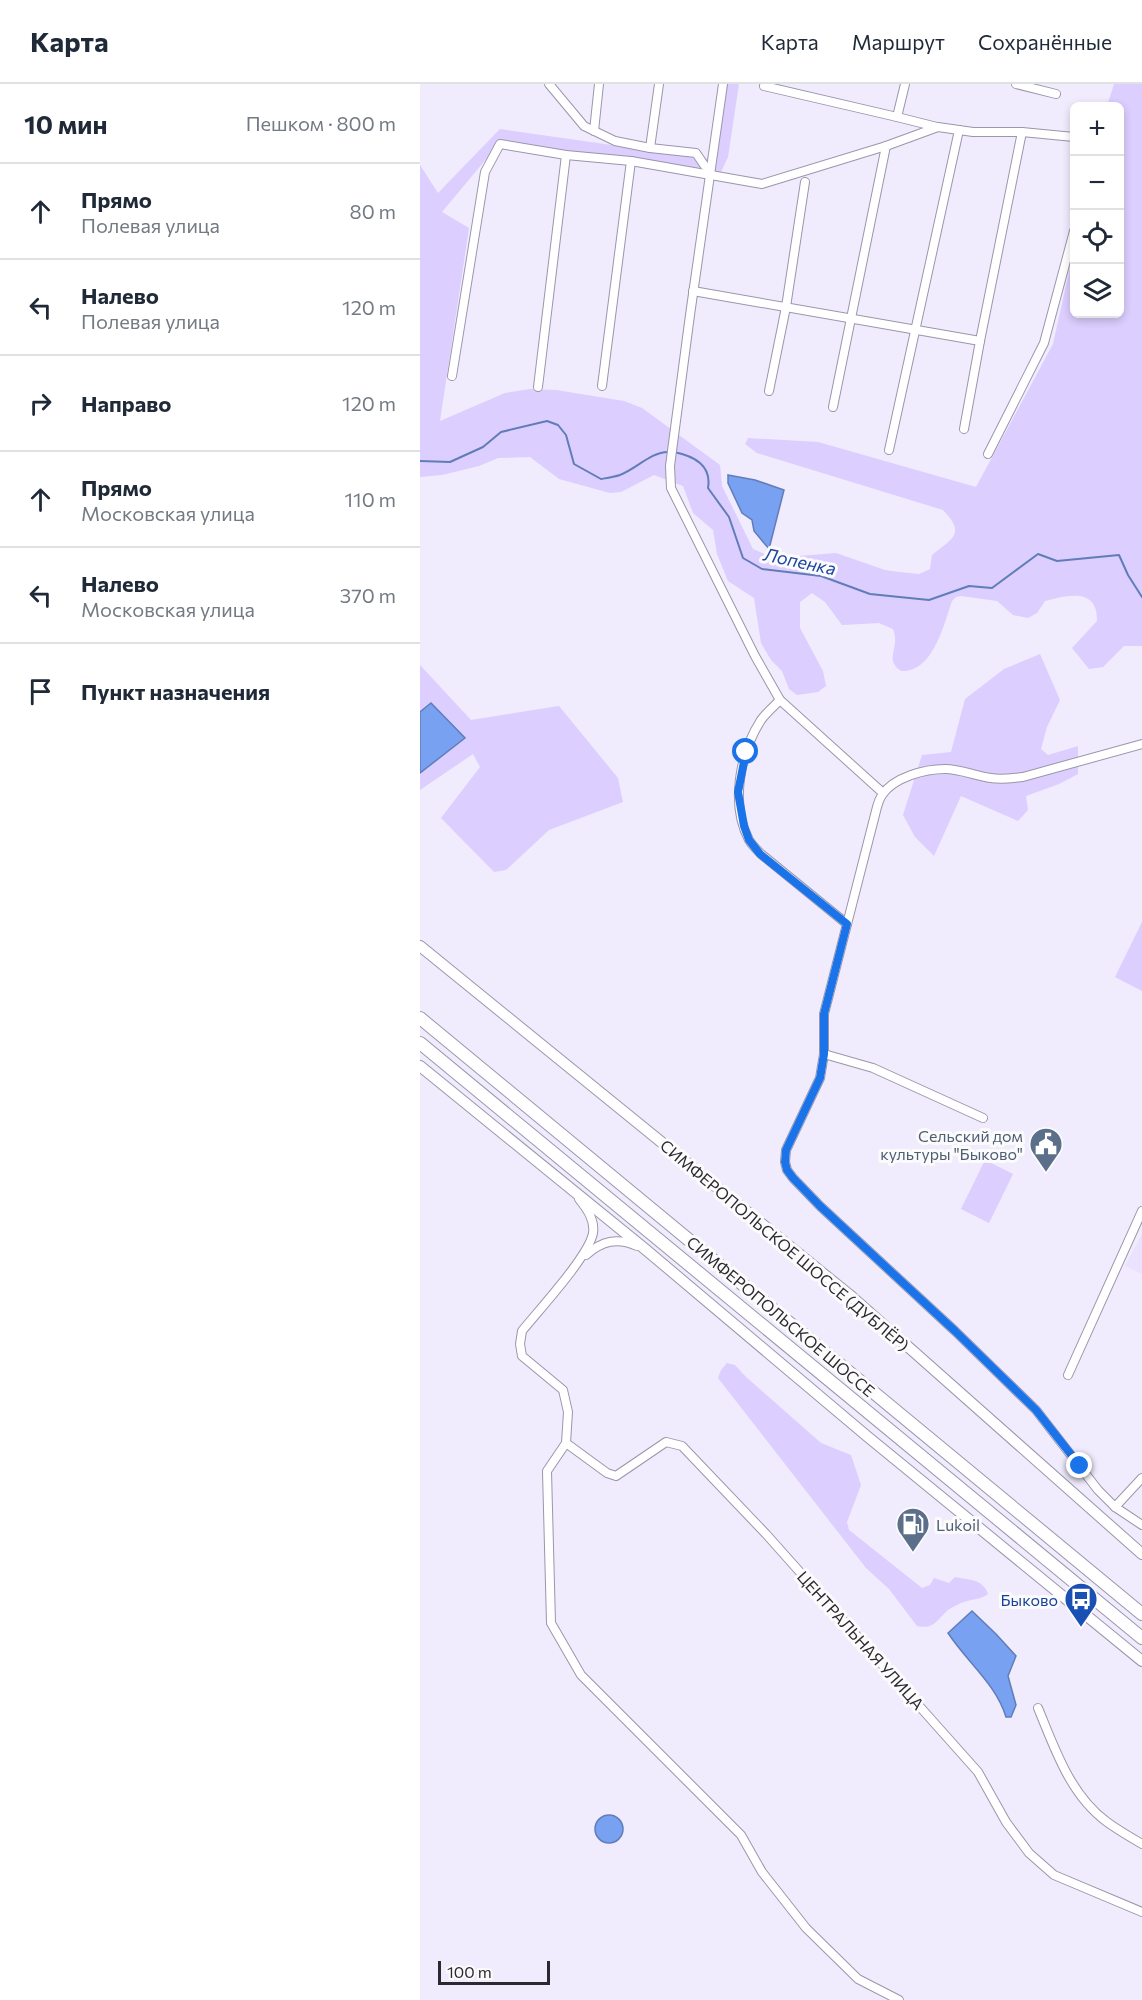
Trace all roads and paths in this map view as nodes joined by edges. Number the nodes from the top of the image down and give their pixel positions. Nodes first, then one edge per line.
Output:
1 (549, 84) edge
2 (599, 84) edge
3 (659, 84) edge
4 (723, 84) edge
5 (905, 84) edge
6 (1016, 84) edge
7 (764, 86) dead end
8 (1056, 94) dead end
9 (897, 117) junction
10 (938, 127) junction
11 (959, 130) junction
12 (594, 131) junction
13 (1022, 132) junction
14 (1070, 136) edge
15 (886, 146) junction
16 (650, 148) junction
17 (566, 154) junction
18 (631, 161) junction
19 (711, 175) junction
20 (805, 182) dead end
21 (1070, 246) edge
22 (693, 291) junction
23 (786, 307) junction
24 (851, 319) junction
25 (915, 330) junction
26 (980, 341) junction
27 (452, 376) dead end
28 (602, 386) dead end
29 (538, 387) dead end
30 (769, 391) dead end
31 (833, 407) dead end
32 (964, 429) dead end
33 (889, 450) dead end
34 (988, 454) dead end
35 (780, 700) junction
36 (1142, 744) edge
37 (883, 793) junction
38 (847, 924) junction
39 (420, 946) edge
40 (420, 1018) edge
41 (420, 1042) edge
42 (824, 1054) junction
43 (420, 1066) edge
44 (983, 1118) dead end
45 (573, 1191) junction
46 (1142, 1211) edge
47 (645, 1249) junction
48 (579, 1261) junction
49 (1068, 1375) dead end
50 (566, 1443) junction
51 (1142, 1478) edge
52 (1115, 1507) junction
53 (1142, 1525) edge
54 (1142, 1554) edge
55 (1142, 1614) edge
56 (1142, 1638) edge
57 (1142, 1661) edge
58 (1038, 1708) dead end
59 (1142, 1844) edge
60 (1142, 1912) edge
61 (899, 2000) edge

1 - 12 street
2 - 12 street
3 - 16 street
4 - 19 street
5 - 9 street
6 - 8 street
7 - 9 street
9 - 10 street
10 - 11 street
10 - 15 street
11 - 13 street
11 - 25 street
12 - 16 street
13 - 14 street
13 - 26 street
15 - 19 street
15 - 24 street
16 - 19 street
17 - 18 street
17 - 27 street
17 - 29 street
18 - 19 street
18 - 28 street
19 - 22 street
20 - 23 street
21 - 34 street
22 - 23 street
22 - 35 street
23 - 24 street
23 - 30 street
24 - 25 street
24 - 31 street
25 - 26 street
25 - 33 street
26 - 32 street
35 - 37 street
35 - 38 street
36 - 37 street
37 - 38 street
38 - 42 street
39 - 54 main road, СИМФЕРОПОЛЬСКОЕ ШОССЕ (ДУБЛЁР)
40 - 55 highway, СИМФЕРОПОЛЬСКОЕ ШОССЕ
41 - 56 highway, СИМФЕРОПОЛЬСКОЕ ШОССЕ
42 - 44 street
42 - 52 street
43 - 45 main road
45 - 47 main road
45 - 48 street
46 - 49 street
47 - 48 street
47 - 57 main road
48 - 50 street
50 - 60 street, ЦЕНТРАЛЬНАЯ УЛИЦА
50 - 61 street
51 - 52 street
52 - 53 street
58 - 59 street

